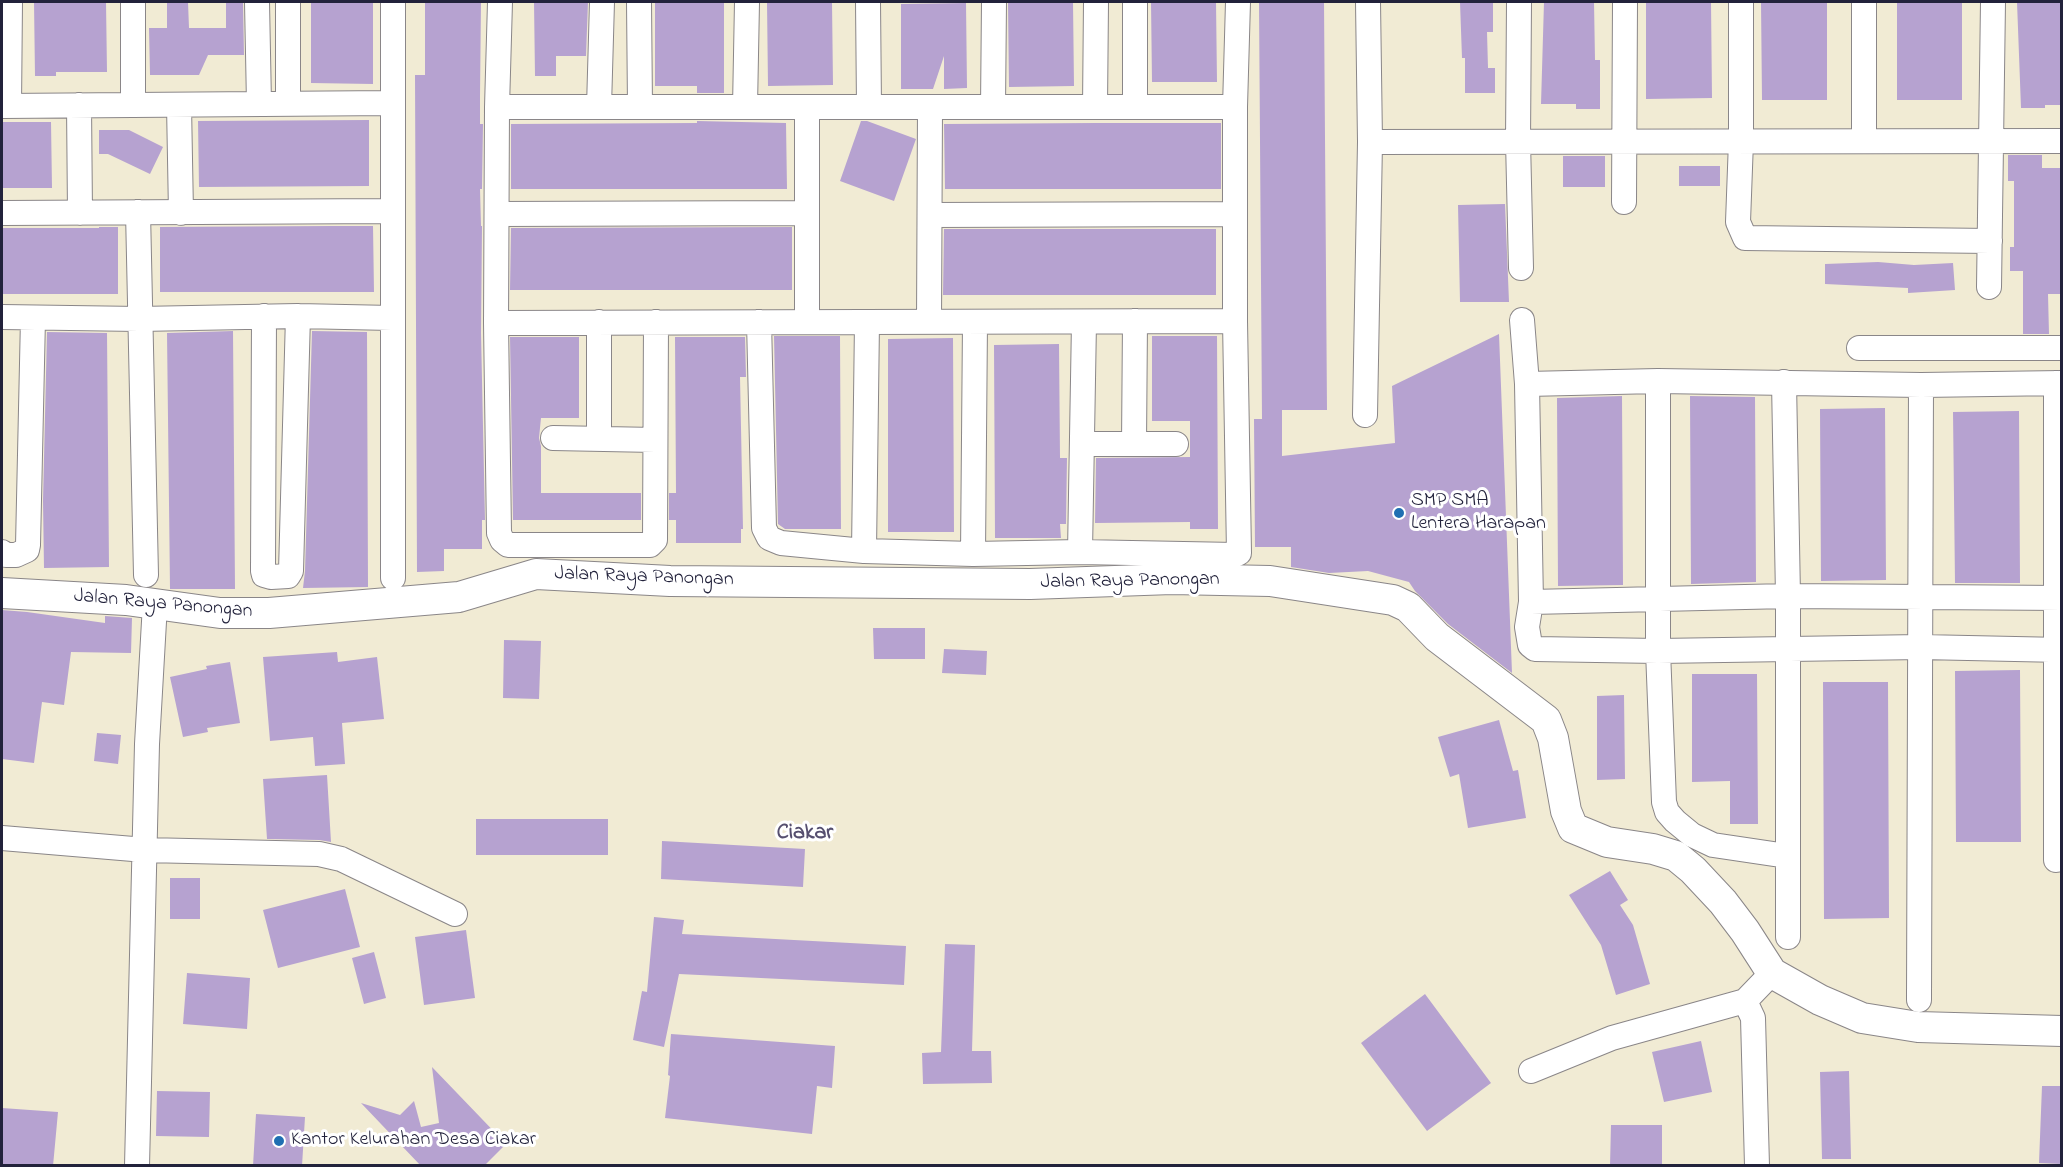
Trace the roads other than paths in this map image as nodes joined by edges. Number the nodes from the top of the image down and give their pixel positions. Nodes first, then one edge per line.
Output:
1 (10, 2) edge
2 (133, 2) edge
3 (257, 2) edge
4 (288, 2) edge
5 (393, 2) edge
6 (500, 2) edge
7 (602, 2) edge
8 (639, 2) edge
9 (747, 2) edge
10 (868, 2) edge
11 (994, 2) edge
12 (1096, 2) edge
13 (1135, 2) edge
14 (1238, 2) edge
15 (1368, 2) edge
16 (1519, 2) edge
17 (1625, 2) edge
18 (1741, 2) edge
19 (1864, 2) edge
20 (1993, 2) edge
21 (392, 103) junction
22 (259, 104) junction
23 (288, 104) junction
24 (79, 105) junction
25 (133, 105) junction
26 (179, 105) junction
27 (5, 106) edge
28 (497, 107) junction
29 (599, 107) junction
30 (640, 107) junction
31 (746, 107) junction
32 (807, 107) junction
33 (869, 107) junction
34 (930, 107) junction
35 (993, 107) junction
36 (1095, 107) junction
37 (1135, 107) junction
38 (1235, 107) junction
39 (1518, 141) junction
40 (1741, 141) junction
41 (1864, 141) junction
42 (1991, 141) junction
43 (2061, 141) edge
44 (1370, 142) junction
45 (1624, 142) junction
46 (1624, 202) dead end
47 (138, 212) junction
48 (392, 212) junction
49 (2, 213) edge
50 (80, 213) junction
51 (181, 213) junction
52 (807, 213) junction
53 (497, 214) junction
54 (1235, 214) junction
55 (930, 215) junction
56 (1990, 241) junction
57 (1521, 268) dead end
58 (1989, 287) dead end
59 (264, 316) junction
60 (298, 316) junction
61 (2, 317) edge
62 (33, 318) junction
63 (392, 318) junction
64 (140, 320) junction
65 (1522, 320) dead end
66 (1135, 321) junction
67 (1235, 321) junction
68 (496, 322) junction
69 (599, 322) junction
70 (656, 322) junction
71 (759, 322) junction
72 (807, 322) junction
73 (867, 322) junction
74 (928, 322) junction
75 (975, 322) junction
76 (1084, 322) junction
77 (1859, 348) dead end
78 (2061, 348) edge
79 (1658, 381) junction
80 (1784, 382) junction
81 (2059, 383) edge
82 (1527, 384) junction
83 (1921, 385) junction
84 (1365, 415) dead end
85 (553, 438) dead end
86 (599, 439) junction
87 (655, 440) junction
88 (1082, 444) junction
89 (1134, 444) junction
90 (1176, 444) dead end
91 (864, 551) junction
92 (2, 552) edge
93 (1080, 552) junction
94 (973, 554) junction
95 (146, 575) dead end
96 (393, 578) dead end
97 (2, 593) edge
98 (1788, 596) junction
99 (1921, 598) junction
100 (2059, 598) edge
101 (1658, 600) junction
102 (1531, 602) junction
103 (155, 604) junction
104 (1921, 647) junction
105 (1788, 648) junction
106 (2059, 650) edge
107 (1658, 651) junction
108 (2059, 779) edge
109 (2, 838) edge
110 (146, 850) junction
111 (1787, 856) junction
112 (2056, 860) dead end
113 (455, 914) dead end
114 (1788, 937) dead end
115 (1772, 973) junction
116 (1919, 1000) dead end
117 (1745, 1001) junction
118 (2061, 1031) edge
119 (1531, 1071) dead end
120 (137, 1166) edge
121 (1757, 1166) edge

1 - 27 street
2 - 25 street
3 - 22 street
4 - 23 street
5 - 21 street
6 - 28 street
7 - 29 street
8 - 30 street
9 - 31 street
10 - 33 street
11 - 35 street
12 - 36 street
13 - 37 street
14 - 38 street
15 - 44 street
16 - 39 street
17 - 45 street
18 - 40 street
19 - 41 street
20 - 42 street
21 - 23 street
21 - 48 street
22 - 23 street
22 - 26 street
24 - 25 street
24 - 27 street
24 - 50 street
25 - 26 street
26 - 51 street
28 - 29 street
28 - 53 street
29 - 30 street
30 - 31 street
31 - 32 street
32 - 33 street
32 - 52 street
33 - 34 street
34 - 35 street
34 - 55 street
35 - 36 street
36 - 37 street
37 - 38 street
38 - 54 street
39 - 44 street
39 - 45 street
39 - 57 street
40 - 41 street
40 - 45 street
40 - 56 street
41 - 42 street
42 - 43 street
42 - 56 street
44 - 84 street
45 - 46 street
47 - 50 street
47 - 51 street
47 - 64 street
48 - 51 street
48 - 63 street
49 - 50 street
52 - 53 street
52 - 72 street
53 - 68 street
54 - 55 street
54 - 67 street
55 - 74 street
56 - 58 street
59 - 60 street
59 - 60 street
59 - 64 street
60 - 63 street
61 - 62 street
62 - 64 street
62 - 92 street
63 - 96 street
64 - 95 street
65 - 82 street
66 - 67 street
66 - 76 street
66 - 89 street
67 - 93 street
68 - 69 street
68 - 87 street
69 - 70 street
69 - 86 street
70 - 71 street
70 - 87 street
71 - 72 street
71 - 91 street
72 - 73 street
73 - 74 street
73 - 91 street
74 - 75 street
75 - 76 street
75 - 94 street
76 - 88 street
77 - 78 street
79 - 80 street
79 - 82 street
79 - 101 street
80 - 83 street
80 - 98 street
81 - 83 street
81 - 100 street
82 - 102 street
83 - 99 street
85 - 86 street
86 - 87 street
88 - 89 street
88 - 93 street
89 - 90 street
91 - 94 street
93 - 94 street
97 - 103 street, Jalan Raya Panongan
98 - 99 street
98 - 101 street
98 - 105 street
99 - 100 street
99 - 104 street
100 - 106 street
101 - 102 street
101 - 107 street
102 - 107 street
103 - 110 street
103 - 115 street, Jalan Raya Panongan
104 - 105 street
104 - 106 street
104 - 116 street
105 - 107 street
105 - 111 street
106 - 108 street
107 - 111 street
108 - 112 street
109 - 110 street
110 - 113 street
110 - 120 street
111 - 114 street
115 - 117 street
115 - 118 street, Jalan Raya Panongan
117 - 119 street
117 - 121 street

